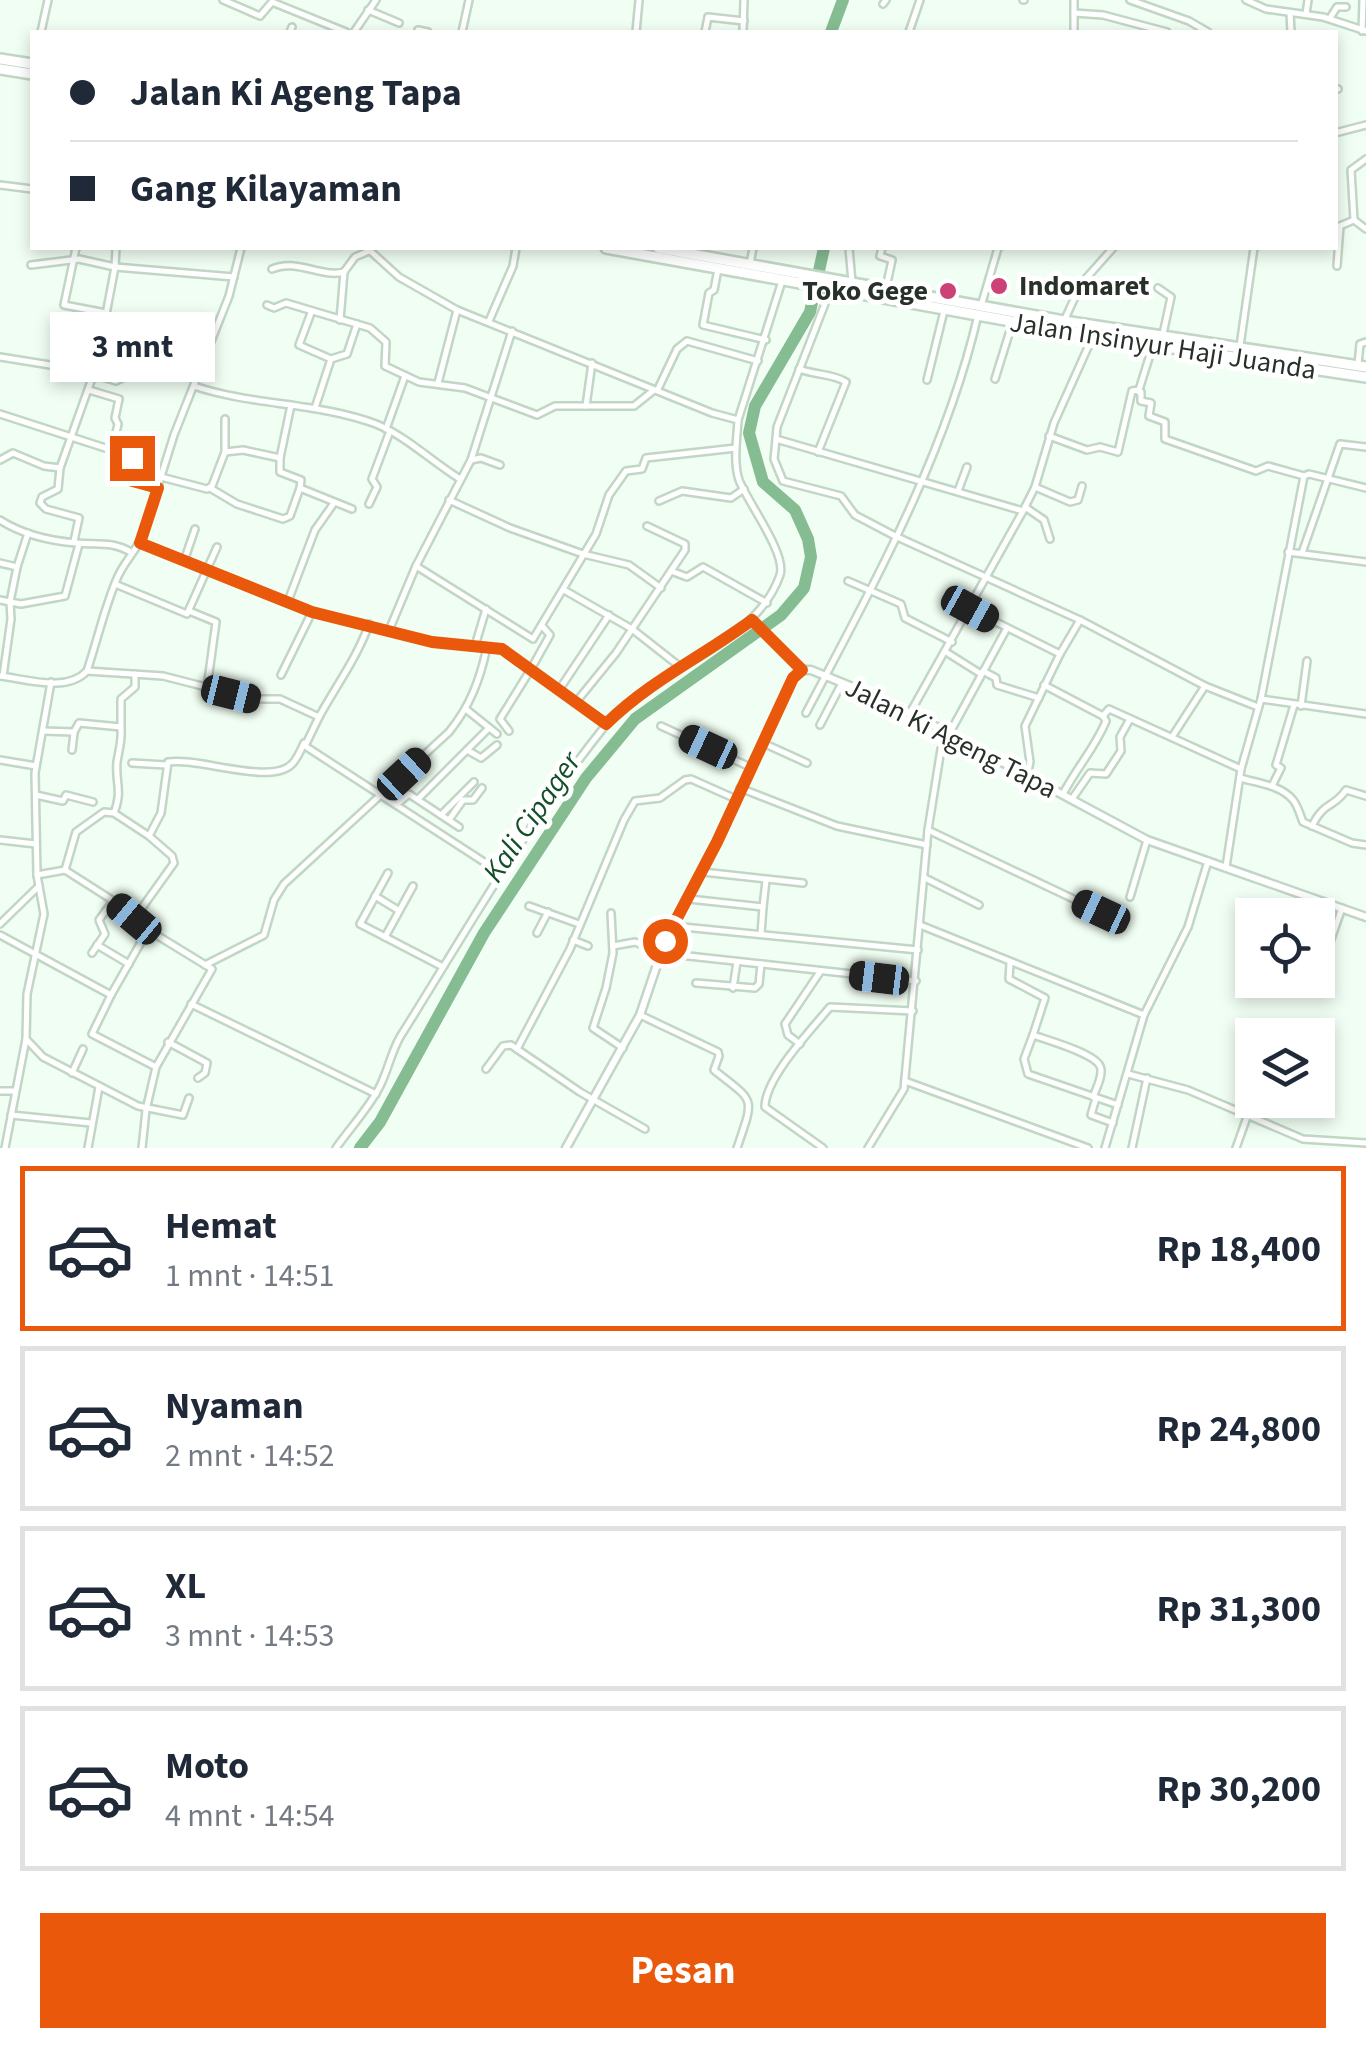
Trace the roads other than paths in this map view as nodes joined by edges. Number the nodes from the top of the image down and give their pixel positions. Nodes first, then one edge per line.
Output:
1 (48, 0) edge
2 (223, 0) edge
3 (376, 0) edge
4 (469, 0) edge
5 (640, 0) edge
6 (744, 0) edge
7 (920, 0) edge
8 (1074, 0) edge
9 (1130, 0) edge
10 (1246, 0) edge
11 (1308, 0) edge
12 (1363, 0) edge
13 (1346, 7) dead end
14 (368, 10) junction
15 (1074, 13) junction
16 (1290, 13) junction
17 (1306, 14) junction
18 (1330, 18) junction
19 (744, 21) junction
20 (399, 24) dead end
21 (41, 30) edge
22 (341, 30) edge
23 (355, 30) edge
24 (462, 30) edge
25 (636, 30) edge
26 (705, 30) edge
27 (743, 30) edge
28 (910, 30) edge
29 (1074, 30) edge
30 (1159, 30) edge
31 (1205, 30) edge
32 (1290, 30) edge
33 (1364, 31) edge
34 (0, 59) edge
35 (30, 64) edge
36 (0, 69) edge
37 (30, 74) edge
38 (1366, 125) edge
39 (1338, 132) edge
40 (1366, 159) edge
41 (0, 185) edge
42 (30, 189) edge
43 (1354, 220) junction
44 (1338, 227) edge
45 (1366, 229) edge
46 (76, 250) edge
47 (116, 250) edge
48 (241, 250) edge
49 (366, 250) edge
50 (369, 250) edge
51 (515, 250) edge
52 (623, 250) edge
53 (664, 250) edge
54 (754, 250) edge
55 (849, 250) edge
56 (882, 250) edge
57 (997, 250) edge
58 (1112, 250) edge
59 (1254, 250) edge
60 (1337, 250) edge
61 (684, 257) junction
62 (74, 259) junction
63 (750, 264) junction
64 (31, 265) dead end
65 (1337, 266) dead end
66 (116, 267) junction
67 (272, 269) dead end
68 (718, 269) junction
69 (344, 272) junction
70 (234, 277) junction
71 (782, 281) junction
72 (852, 282) junction
73 (886, 288) junction
74 (1158, 288) dead end
75 (832, 290) junction
76 (266, 304) dead end
77 (944, 308) junction
78 (457, 310) junction
79 (979, 310) junction
80 (311, 312) junction
81 (106, 314) junction
82 (340, 320) junction
83 (489, 321) junction
84 (1064, 321) junction
85 (1013, 322) junction
86 (357, 324) junction
87 (512, 331) junction
88 (1093, 336) junction
89 (1163, 337) junction
90 (766, 340) junction
91 (1366, 342) edge
92 (1152, 345) junction
93 (1240, 349) junction
94 (0, 357) edge
95 (331, 358) junction
96 (758, 361) junction
97 (592, 362) junction
98 (1308, 365) junction
99 (1362, 367) edge
100 (1334, 368) junction
101 (799, 369) junction
102 (200, 372) junction
103 (94, 374) junction
104 (405, 376) junction
105 (1366, 377) edge
106 (995, 379) dead end
107 (926, 380) dead end
108 (438, 384) junction
109 (194, 386) junction
110 (656, 389) junction
111 (89, 390) junction
112 (1138, 392) junction
113 (490, 400) junction
114 (291, 405) junction
115 (586, 406) junction
116 (315, 409) junction
117 (0, 414) edge
118 (224, 419) dead end
119 (738, 420) junction
120 (388, 430) junction
121 (1049, 436) junction
122 (71, 438) junction
123 (776, 439) junction
124 (1366, 447) edge
125 (736, 448) junction
126 (112, 450) junction
127 (225, 452) junction
128 (818, 452) junction
129 (280, 458) junction
130 (0, 460) edge
131 (471, 460) junction
132 (500, 465) dead end
133 (968, 466) dead end
134 (60, 468) junction
135 (1304, 476) junction
136 (161, 477) junction
137 (1328, 477) junction
138 (460, 479) junction
139 (923, 484) junction
140 (1035, 486) junction
141 (1082, 486) dead end
142 (158, 488) junction
143 (210, 488) junction
144 (300, 488) junction
145 (1366, 488) edge
146 (744, 490) junction
147 (958, 491) junction
148 (450, 500) junction
149 (659, 501) dead end
150 (335, 502) junction
151 (368, 504) dead end
152 (352, 509) dead end
153 (1024, 509) junction
154 (0, 520) edge
155 (647, 526) dead end
156 (195, 529) dead end
157 (28, 533) junction
158 (895, 536) junction
159 (1050, 539) dead end
160 (76, 543) junction
161 (140, 543) junction
162 (217, 547) dead end
163 (131, 552) junction
164 (1288, 552) junction
165 (1302, 553) junction
166 (583, 554) junction
167 (184, 561) junction
168 (1365, 562) edge
169 (0, 563) edge
170 (416, 566) junction
171 (17, 567) junction
172 (206, 571) junction
173 (671, 571) junction
174 (987, 576) junction
175 (848, 581) dead end
176 (114, 584) junction
177 (661, 588) junction
178 (870, 589) junction
179 (564, 590) junction
180 (0, 600) edge
181 (288, 601) junction
182 (10, 602) junction
183 (766, 603) junction
184 (486, 609) junction
185 (970, 609) junction
186 (189, 610) junction
187 (312, 612) junction
188 (609, 615) junction
189 (1080, 620) junction
190 (753, 622) junction
191 (369, 624) junction
192 (543, 627) junction
193 (1006, 628) junction
194 (389, 629) junction
195 (632, 629) junction
196 (952, 642) junction
197 (475, 646) junction
198 (487, 648) junction
199 (946, 652) junction
200 (1060, 654) junction
201 (1307, 661) dead end
202 (679, 666) junction
203 (531, 669) junction
204 (802, 670) junction
205 (87, 671) junction
206 (982, 673) junction
207 (135, 674) junction
208 (2, 676) edge
209 (281, 676) dead end
210 (826, 676) junction
211 (51, 682) junction
212 (842, 683) junction
213 (1044, 685) junction
214 (1205, 686) junction
215 (207, 688) junction
216 (558, 690) junction
217 (1039, 698) junction
218 (1262, 699) junction
219 (577, 702) junction
220 (1297, 705) junction
221 (1258, 708) junction
222 (466, 710) junction
223 (806, 713) dead end
224 (910, 713) junction
225 (1366, 714) edge
226 (1103, 716) junction
227 (319, 718) junction
228 (1130, 719) junction
229 (606, 724) junction
230 (661, 726) dead end
231 (820, 726) dead end
232 (121, 727) junction
233 (489, 728) junction
234 (509, 731) dead end
235 (44, 732) junction
236 (74, 732) junction
237 (497, 734) dead end
238 (949, 734) junction
239 (1172, 737) junction
240 (304, 743) junction
241 (762, 743) junction
242 (497, 746) dead end
243 (72, 750) dead end
244 (467, 750) junction
245 (0, 760) edge
246 (807, 762) dead end
247 (132, 763) dead end
248 (1079, 764) junction
249 (166, 765) junction
250 (36, 766) junction
251 (750, 767) junction
252 (1241, 769) junction
253 (1092, 772) junction
254 (1027, 775) junction
255 (1240, 778) junction
256 (474, 782) dead end
257 (1272, 786) junction
258 (482, 788) dead end
259 (740, 788) junction
260 (464, 792) junction
261 (36, 795) junction
262 (382, 795) junction
263 (1063, 795) junction
264 (1366, 796) edge
265 (418, 799) junction
266 (736, 799) junction
267 (473, 800) junction
268 (1072, 800) junction
269 (93, 802) dead end
270 (396, 804) junction
271 (114, 812) junction
272 (441, 815) junction
273 (449, 820) junction
274 (1312, 826) junction
275 (459, 827) dead end
276 (928, 830) junction
277 (149, 836) junction
278 (0, 840) edge
279 (1148, 840) junction
280 (36, 844) junction
281 (927, 845) junction
282 (1366, 845) edge
283 (1208, 861) junction
284 (1226, 866) junction
285 (65, 870) junction
286 (388, 872) dead end
287 (702, 872) junction
288 (501, 873) junction
289 (37, 876) junction
290 (925, 878) junction
291 (766, 880) junction
292 (803, 882) dead end
293 (39, 886) junction
294 (412, 886) dead end
295 (374, 896) junction
296 (1130, 898) dead end
297 (689, 899) junction
298 (113, 901) junction
299 (979, 905) dead end
300 (529, 906) dead end
301 (764, 907) junction
302 (1342, 908) junction
303 (400, 910) junction
304 (548, 912) junction
305 (1101, 912) dead end
306 (611, 913) dead end
307 (2, 915) edge
308 (1366, 916) edge
309 (134, 919) junction
310 (0, 924) edge
311 (579, 924) junction
312 (920, 924) junction
313 (672, 926) junction
314 (1335, 928) edge
315 (148, 930) junction
316 (536, 933) dead end
317 (761, 934) junction
318 (0, 935) edge
319 (384, 937) junction
320 (573, 940) junction
321 (98, 945) junction
322 (588, 946) dead end
323 (613, 946) junction
324 (918, 950) junction
325 (36, 952) junction
326 (92, 953) dead end
327 (661, 953) junction
328 (737, 962) junction
329 (1010, 963) junction
330 (129, 964) junction
331 (205, 964) junction
332 (761, 964) junction
333 (443, 968) junction
334 (820, 972) junction
335 (916, 981) junction
336 (696, 982) dead end
337 (733, 988) junction
338 (111, 996) junction
339 (191, 1004) junction
340 (914, 1012) junction
341 (640, 1015) junction
342 (1144, 1015) junction
343 (1033, 1034) junction
344 (26, 1039) junction
345 (168, 1042) junction
346 (626, 1042) junction
347 (800, 1044) junction
348 (517, 1048) junction
349 (83, 1050) dead end
350 (156, 1067) junction
351 (486, 1069) dead end
352 (72, 1073) junction
353 (1128, 1074) junction
354 (198, 1078) dead end
355 (1147, 1078) junction
356 (905, 1082) junction
357 (99, 1087) junction
358 (15, 1091) junction
359 (0, 1092) edge
360 (376, 1094) junction
361 (189, 1098) dead end
362 (1094, 1098) junction
363 (594, 1100) junction
364 (1118, 1104) junction
365 (146, 1110) junction
366 (1235, 1112) edge
367 (11, 1115) junction
368 (1247, 1118) edge
369 (1250, 1118) edge
370 (92, 1123) junction
371 (1113, 1123) junction
372 (644, 1129) dead end
373 (1366, 1143) edge
374 (1071, 1145) edge
375 (4, 1148) edge
376 (88, 1148) edge
377 (142, 1148) edge
378 (336, 1148) edge
379 (566, 1148) edge
380 (737, 1148) edge
381 (823, 1148) edge
382 (868, 1148) edge
383 (1088, 1148) edge
384 (1105, 1148) edge
385 (1132, 1148) edge
386 (1236, 1148) edge

1 - 21 street
2 - 22 street
3 - 14 street
4 - 24 street
5 - 25 street
6 - 19 street
7 - 28 street
8 - 15 street
9 - 31 street
10 - 16 street
11 - 17 street
12 - 33 street
13 - 18 street
14 - 20 street
14 - 23 street
15 - 29 street
15 - 30 street
16 - 17 street
16 - 32 street
17 - 18 street
18 - 33 street
19 - 26 street
19 - 27 street
34 - 35 highway
36 - 37 highway
38 - 39 street
40 - 43 street
41 - 42 street
43 - 44 street
43 - 45 street
46 - 62 street
47 - 66 street
48 - 70 street
49 - 69 street
50 - 78 street
51 - 83 street
52 - 61 highway, Jalan Insinyur Haji Juanda
53 - 61 highway, Jalan Insinyur Haji Juanda
54 - 63 street
55 - 72 street
56 - 73 street
57 - 79 street
58 - 84 street
59 - 93 street
60 - 65 street
61 - 63 highway, Jalan Insinyur Haji Juanda
61 - 68 highway, Jalan Insinyur Haji Juanda
62 - 64 street
62 - 66 street
62 - 81 street
63 - 75 highway, Jalan Insinyur Haji Juanda
66 - 70 street
66 - 81 street
67 - 69 street
68 - 71 highway, Jalan Insinyur Haji Juanda
68 - 90 street
69 - 82 street
70 - 102 street
71 - 75 highway, Jalan Insinyur Haji Juanda
71 - 90 street
72 - 73 highway, Jalan Insinyur Haji Juanda
72 - 75 highway, Jalan Insinyur Haji Juanda
73 - 79 highway, Jalan Insinyur Haji Juanda
74 - 89 street
75 - 77 highway, Jalan Insinyur Haji Juanda
75 - 101 street
76 - 80 street
77 - 79 highway, Jalan Insinyur Haji Juanda
77 - 107 street
78 - 83 street
78 - 108 street
79 - 84 highway, Jalan Insinyur Haji Juanda
79 - 85 highway, Jalan Insinyur Haji Juanda
79 - 139 street
80 - 82 street
80 - 95 street
81 - 103 street
82 - 86 street
83 - 87 street
84 - 89 highway, Jalan Insinyur Haji Juanda
85 - 88 highway, Jalan Insinyur Haji Juanda
85 - 106 street
86 - 95 street
86 - 104 street
87 - 97 street
87 - 113 street
88 - 92 highway, Jalan Insinyur Haji Juanda
88 - 121 street
89 - 93 highway, Jalan Insinyur Haji Juanda
90 - 96 street
91 - 99 street
92 - 98 highway, Jalan Insinyur Haji Juanda
92 - 112 street
93 - 98 highway, Jalan Insinyur Haji Juanda
94 - 103 street
95 - 116 street
96 - 110 street
96 - 119 street
97 - 110 street
97 - 115 street
98 - 100 highway, Jalan Insinyur Haji Juanda
99 - 100 highway, Jalan Insinyur Haji Juanda
100 - 105 highway, Jalan Insinyur Haji Juanda
101 - 123 street
101 - 128 street
102 - 103 street
102 - 109 street
103 - 111 street
104 - 108 street
104 - 120 street
108 - 113 street
109 - 114 street
109 - 136 street
110 - 115 street
110 - 119 street
111 - 122 street
111 - 126 street
112 - 121 street
112 - 135 street
113 - 115 street
113 - 131 street
114 - 116 street
114 - 129 street
116 - 120 street
117 - 122 street
118 - 127 street
119 - 125 street
120 - 138 street
120 - 151 street
121 - 140 street
122 - 126 street
122 - 134 street
123 - 128 street
123 - 158 street
124 - 137 street
125 - 146 street
125 - 166 street
126 - 142 street
127 - 129 street
127 - 143 street
128 - 139 street
129 - 144 street
130 - 134 street
131 - 132 street
131 - 138 street
133 - 147 street
134 - 160 street
135 - 137 street
135 - 164 street
136 - 142 street
136 - 143 street
137 - 145 street
137 - 165 street
138 - 148 street
139 - 147 street
139 - 158 street
140 - 141 street
140 - 153 street
142 - 161 street
143 - 144 street
144 - 150 street
146 - 149 street
146 - 183 street
147 - 153 street
148 - 166 street
148 - 170 street
150 - 152 street
150 - 181 street
153 - 159 street
153 - 174 street
154 - 157 street
155 - 173 street
156 - 167 street
157 - 160 street
157 - 171 street
158 - 174 street
158 - 178 street
160 - 163 street
160 - 182 street
161 - 163 street
161 - 167 street
162 - 172 street
163 - 176 street
164 - 165 street
164 - 218 street
165 - 168 street
166 - 177 street
166 - 179 street
167 - 172 street
169 - 171 street
170 - 184 street
170 - 194 street
171 - 182 street
172 - 181 street
172 - 186 street
173 - 177 street
173 - 183 street
174 - 185 street
174 - 189 street
175 - 178 street
176 - 186 street
176 - 205 street
177 - 195 street
178 - 196 street
178 - 210 street
179 - 188 street
179 - 192 street
180 - 182 street
181 - 187 street
182 - 208 street
183 - 190 street
184 - 192 street
184 - 197 street
185 - 193 street
185 - 196 street
186 - 215 street
187 - 191 street
187 - 209 street
188 - 195 street
188 - 216 street
189 - 200 street
189 - 214 street
190 - 202 street
190 - 204 street
191 - 194 street
191 - 227 street
192 - 203 street
193 - 200 street
193 - 206 street
194 - 197 street
195 - 202 street
195 - 219 street
196 - 199 street
197 - 198 street
198 - 203 street
198 - 222 street
199 - 206 street
199 - 224 street
200 - 213 street
201 - 220 street
202 - 229 street
203 - 216 street
203 - 234 street
204 - 210 street, Jalan Ki Ageng Tapa
204 - 241 street
205 - 207 street
205 - 211 street
206 - 217 street
206 - 238 street
207 - 215 street
207 - 232 street
208 - 211 street
210 - 212 street, Jalan Ki Ageng Tapa
210 - 223 street
211 - 235 street
212 - 224 street, Jalan Ki Ageng Tapa
212 - 231 street
213 - 217 street
213 - 226 street
214 - 221 street
214 - 239 street
215 - 227 street
216 - 219 street
217 - 254 street
218 - 220 street
218 - 221 street
219 - 229 street
220 - 225 street
220 - 257 street
221 - 252 street
222 - 233 street
222 - 262 street
224 - 238 street, Jalan Ki Ageng Tapa
226 - 228 street
226 - 248 street
227 - 240 street
228 - 239 street
228 - 253 street
229 - 288 street
230 - 251 street
232 - 236 street
232 - 271 street
233 - 237 street
233 - 244 street
235 - 236 street
235 - 250 street
236 - 243 street
238 - 254 street, Jalan Ki Ageng Tapa
238 - 276 street
239 - 252 street
240 - 249 street
240 - 262 street
241 - 246 street
241 - 251 street
242 - 244 street
244 - 265 street
245 - 250 street
247 - 249 street
248 - 253 street
248 - 263 street
249 - 277 street
250 - 261 street
251 - 259 street
252 - 255 street
253 - 268 street
254 - 263 street, Jalan Ki Ageng Tapa
255 - 257 street
255 - 284 street
256 - 260 street
257 - 274 street
258 - 267 street
259 - 266 street
259 - 281 street
260 - 267 street
260 - 272 street
261 - 269 street
261 - 280 street
262 - 270 street
262 - 331 street
263 - 268 street, Jalan Ki Ageng Tapa
264 - 274 street
265 - 270 street
265 - 272 street
266 - 287 street
266 - 311 street
267 - 273 street
268 - 279 street, Jalan Ki Ageng Tapa
270 - 288 street
271 - 277 street
271 - 285 street
272 - 273 street
273 - 275 street
274 - 282 street
276 - 281 street
276 - 305 street
277 - 309 street
278 - 280 street
279 - 283 street, Jalan Ki Ageng Tapa
279 - 296 street
280 - 289 street
281 - 290 street
283 - 284 street, Jalan Ki Ageng Tapa
283 - 342 street
284 - 302 street, Jalan Ki Ageng Tapa
285 - 289 street
285 - 298 street
286 - 295 street
287 - 291 street
287 - 297 street
288 - 333 street
289 - 293 street
290 - 299 street
290 - 312 street
291 - 292 street
291 - 301 street
293 - 307 street
293 - 325 street
294 - 303 street
295 - 303 street
295 - 319 street
297 - 301 street
297 - 313 street
298 - 309 street
298 - 321 street
300 - 304 street
301 - 317 street
302 - 308 street, Jalan Ki Ageng Tapa
302 - 314 street
303 - 319 street
304 - 311 street
304 - 316 street
306 - 323 street
307 - 310 street
309 - 315 street
311 - 320 street
312 - 324 street
312 - 329 street
313 - 317 street
313 - 327 street
315 - 330 street
315 - 331 street
317 - 324 street
318 - 325 street
319 - 333 street
320 - 322 street
320 - 348 street
321 - 326 street
321 - 330 street
323 - 327 street
323 - 346 street
324 - 335 street
325 - 338 street
325 - 344 street
327 - 328 street
327 - 341 street
328 - 332 street
328 - 337 street
329 - 342 street
329 - 343 street
330 - 338 street
331 - 339 street
332 - 334 street
332 - 337 street
333 - 360 street
334 - 335 street
334 - 347 street
335 - 340 street
336 - 337 street
338 - 350 street
339 - 345 street
339 - 360 street
340 - 347 street
340 - 356 street
341 - 346 street
341 - 380 street
342 - 353 street
343 - 362 street
343 - 362 street
344 - 352 street
344 - 358 street
345 - 350 street
345 - 354 street
346 - 363 street
347 - 381 street
348 - 351 street
348 - 363 street
349 - 352 street
350 - 365 street
352 - 357 street
353 - 355 street
353 - 364 street
355 - 366 street
355 - 385 street
356 - 374 street
356 - 382 street
357 - 365 street
357 - 370 street
358 - 359 street
358 - 367 street
360 - 378 street
361 - 365 street
362 - 364 street
362 - 371 street
363 - 372 street
363 - 379 street
364 - 371 street
365 - 377 street
367 - 370 street
367 - 375 street
368 - 386 street
369 - 373 street
370 - 376 street
371 - 384 street
374 - 383 street

